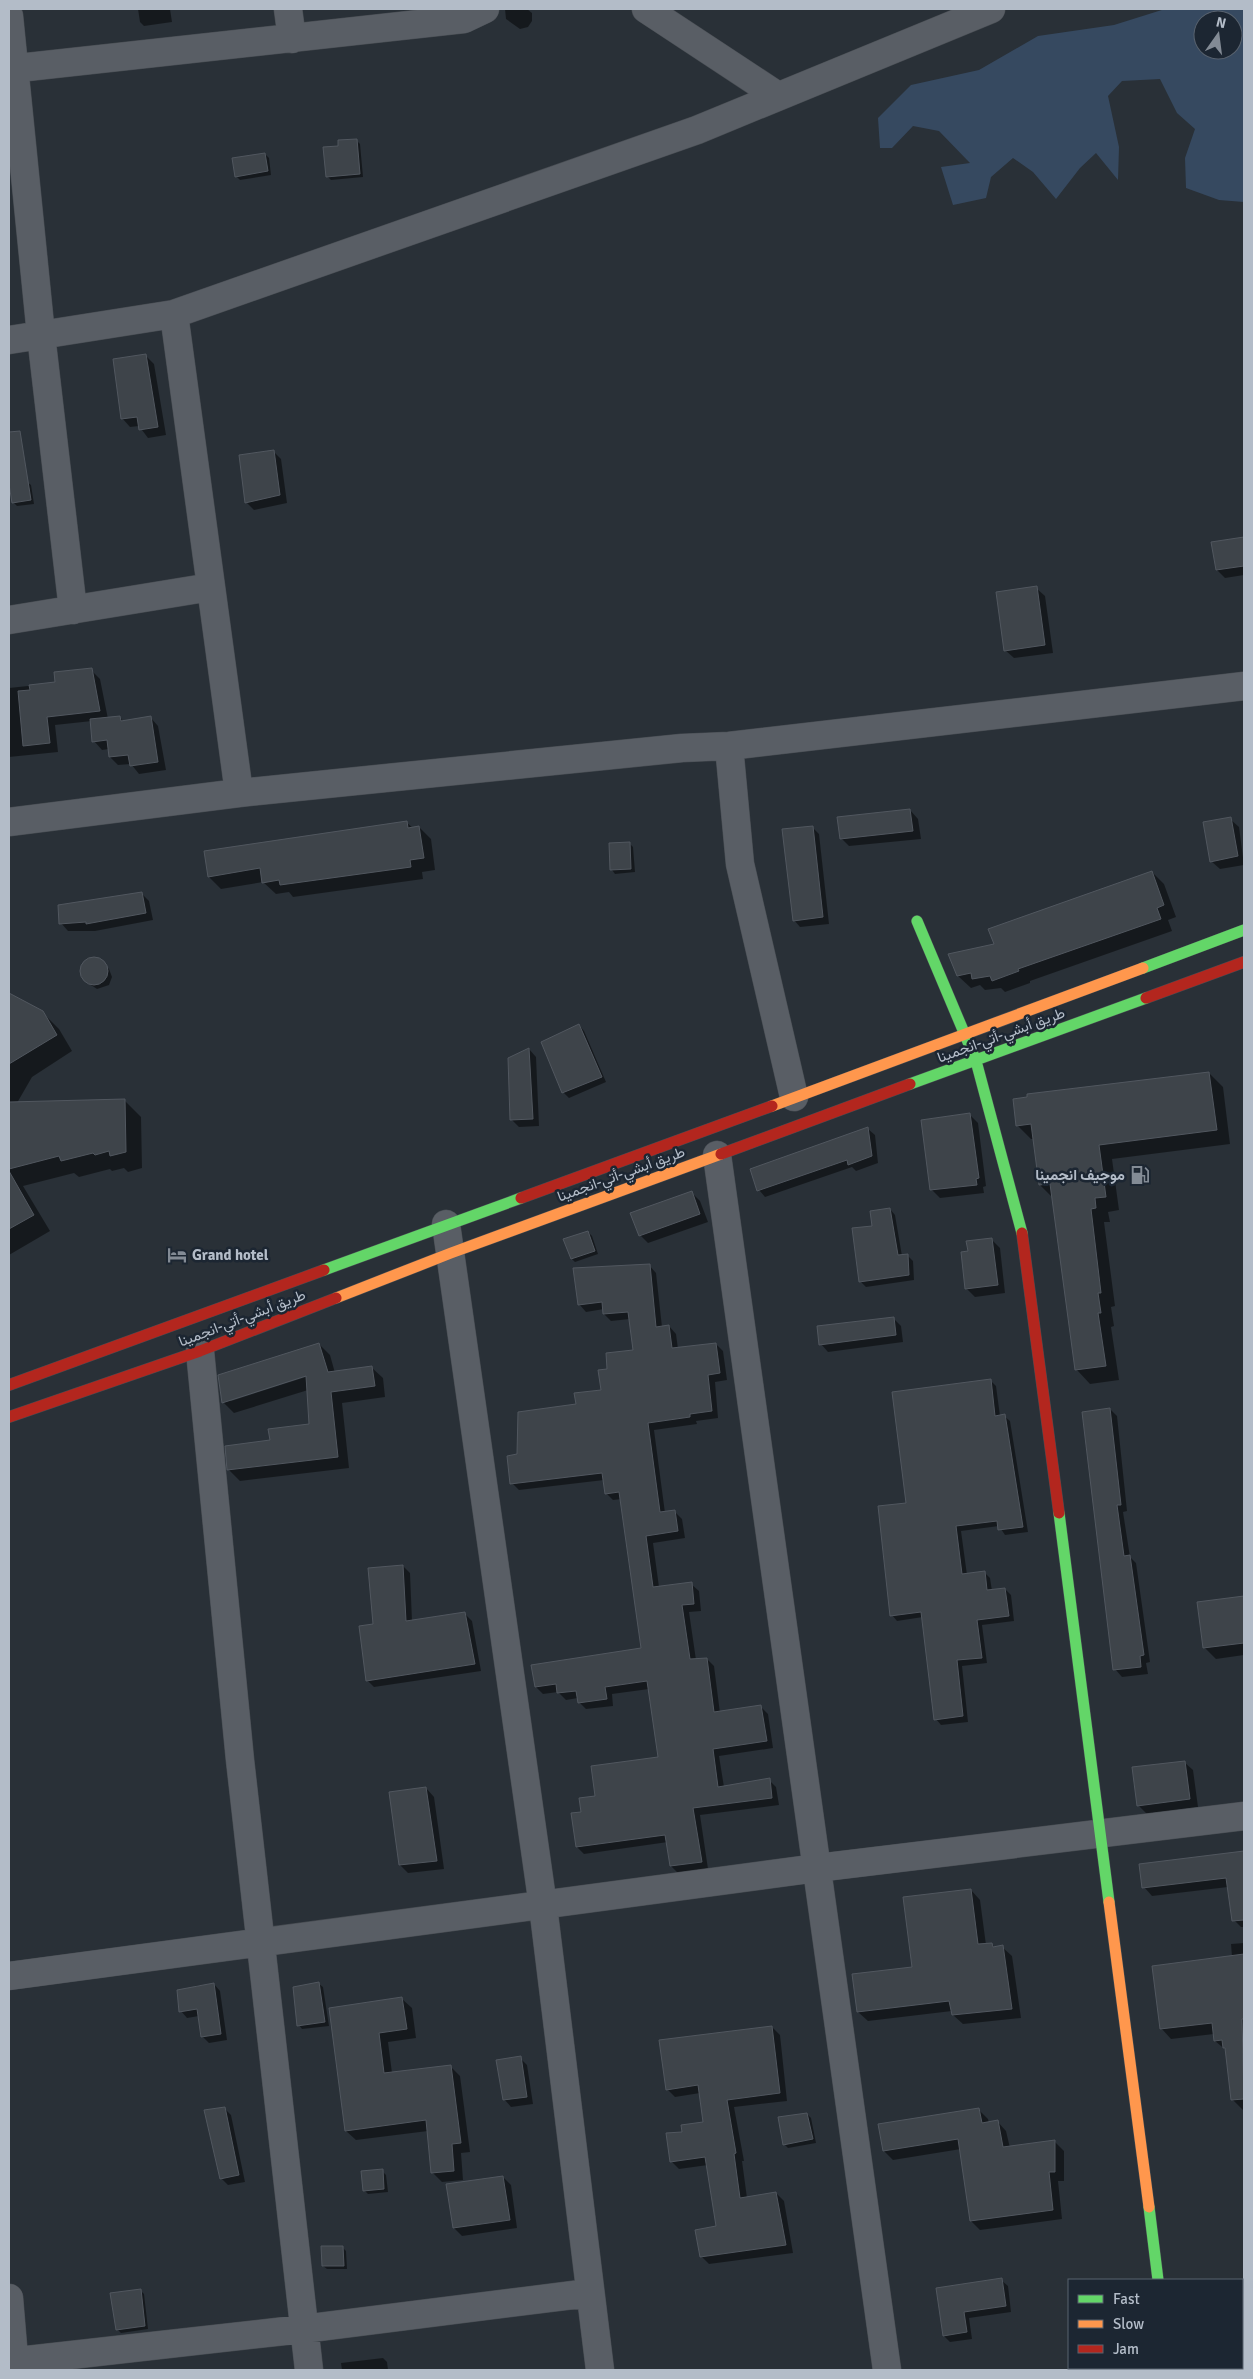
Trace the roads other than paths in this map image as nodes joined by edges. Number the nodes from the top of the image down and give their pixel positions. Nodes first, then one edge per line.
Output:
1 (485, 9) edge
2 (646, 9) edge
3 (991, 9) edge
4 (9, 16) edge
5 (289, 20) edge
6 (12, 68) edge
7 (778, 96) junction
8 (174, 314) junction
9 (41, 336) junction
10 (9, 340) edge
11 (211, 586) junction
12 (73, 610) junction
13 (9, 620) edge
14 (1244, 686) edge
15 (729, 746) junction
16 (239, 793) junction
17 (9, 822) edge
18 (917, 921) dead end
19 (1244, 930) edge
20 (1233, 954) edge
21 (966, 1035) junction
22 (976, 1060) junction
23 (794, 1097) junction
24 (717, 1155) junction
25 (446, 1224) junction
26 (452, 1253) junction
27 (200, 1350) junction
28 (9, 1384) edge
29 (9, 1417) edge
30 (1244, 1816) edge
31 (1101, 1834) junction
32 (817, 1868) junction
33 (543, 1906) junction
34 (260, 1942) junction
35 (9, 1976) edge
36 (1158, 2279) edge
37 (589, 2293) junction
38 (9, 2298) edge
39 (303, 2330) junction
40 (13, 2365) edge
41 (309, 2370) edge
42 (600, 2370) edge
43 (887, 2370) edge

1 - 5 street
2 - 7 street
3 - 7 street
4 - 6 street
5 - 6 street
6 - 9 street
7 - 8 street
8 - 9 street
8 - 11 street
9 - 10 street
9 - 12 street
11 - 12 street
11 - 16 street
12 - 13 street
14 - 15 street
15 - 16 street
15 - 23 street
16 - 17 street
18 - 21 main road
19 - 20 main road
20 - 21 main road
20 - 22 main road, طريق أبشي-أتي-انجمينا
21 - 22 main road
21 - 23 main road
22 - 24 main road, طريق أبشي-أتي-انجمينا
22 - 31 main road
23 - 25 main road
24 - 26 main road, طريق أبشي-أتي-انجمينا
24 - 32 street
25 - 26 street
25 - 28 main road
26 - 27 main road, طريق أبشي-أتي-انجمينا
26 - 33 street
27 - 29 main road, طريق أبشي-أتي-انجمينا
27 - 34 street
30 - 31 street
31 - 32 street
31 - 36 main road
32 - 33 street
32 - 43 street
33 - 34 street
33 - 37 street
34 - 35 street
34 - 39 street
37 - 39 street
37 - 42 street
38 - 40 street
39 - 40 street
39 - 41 street

